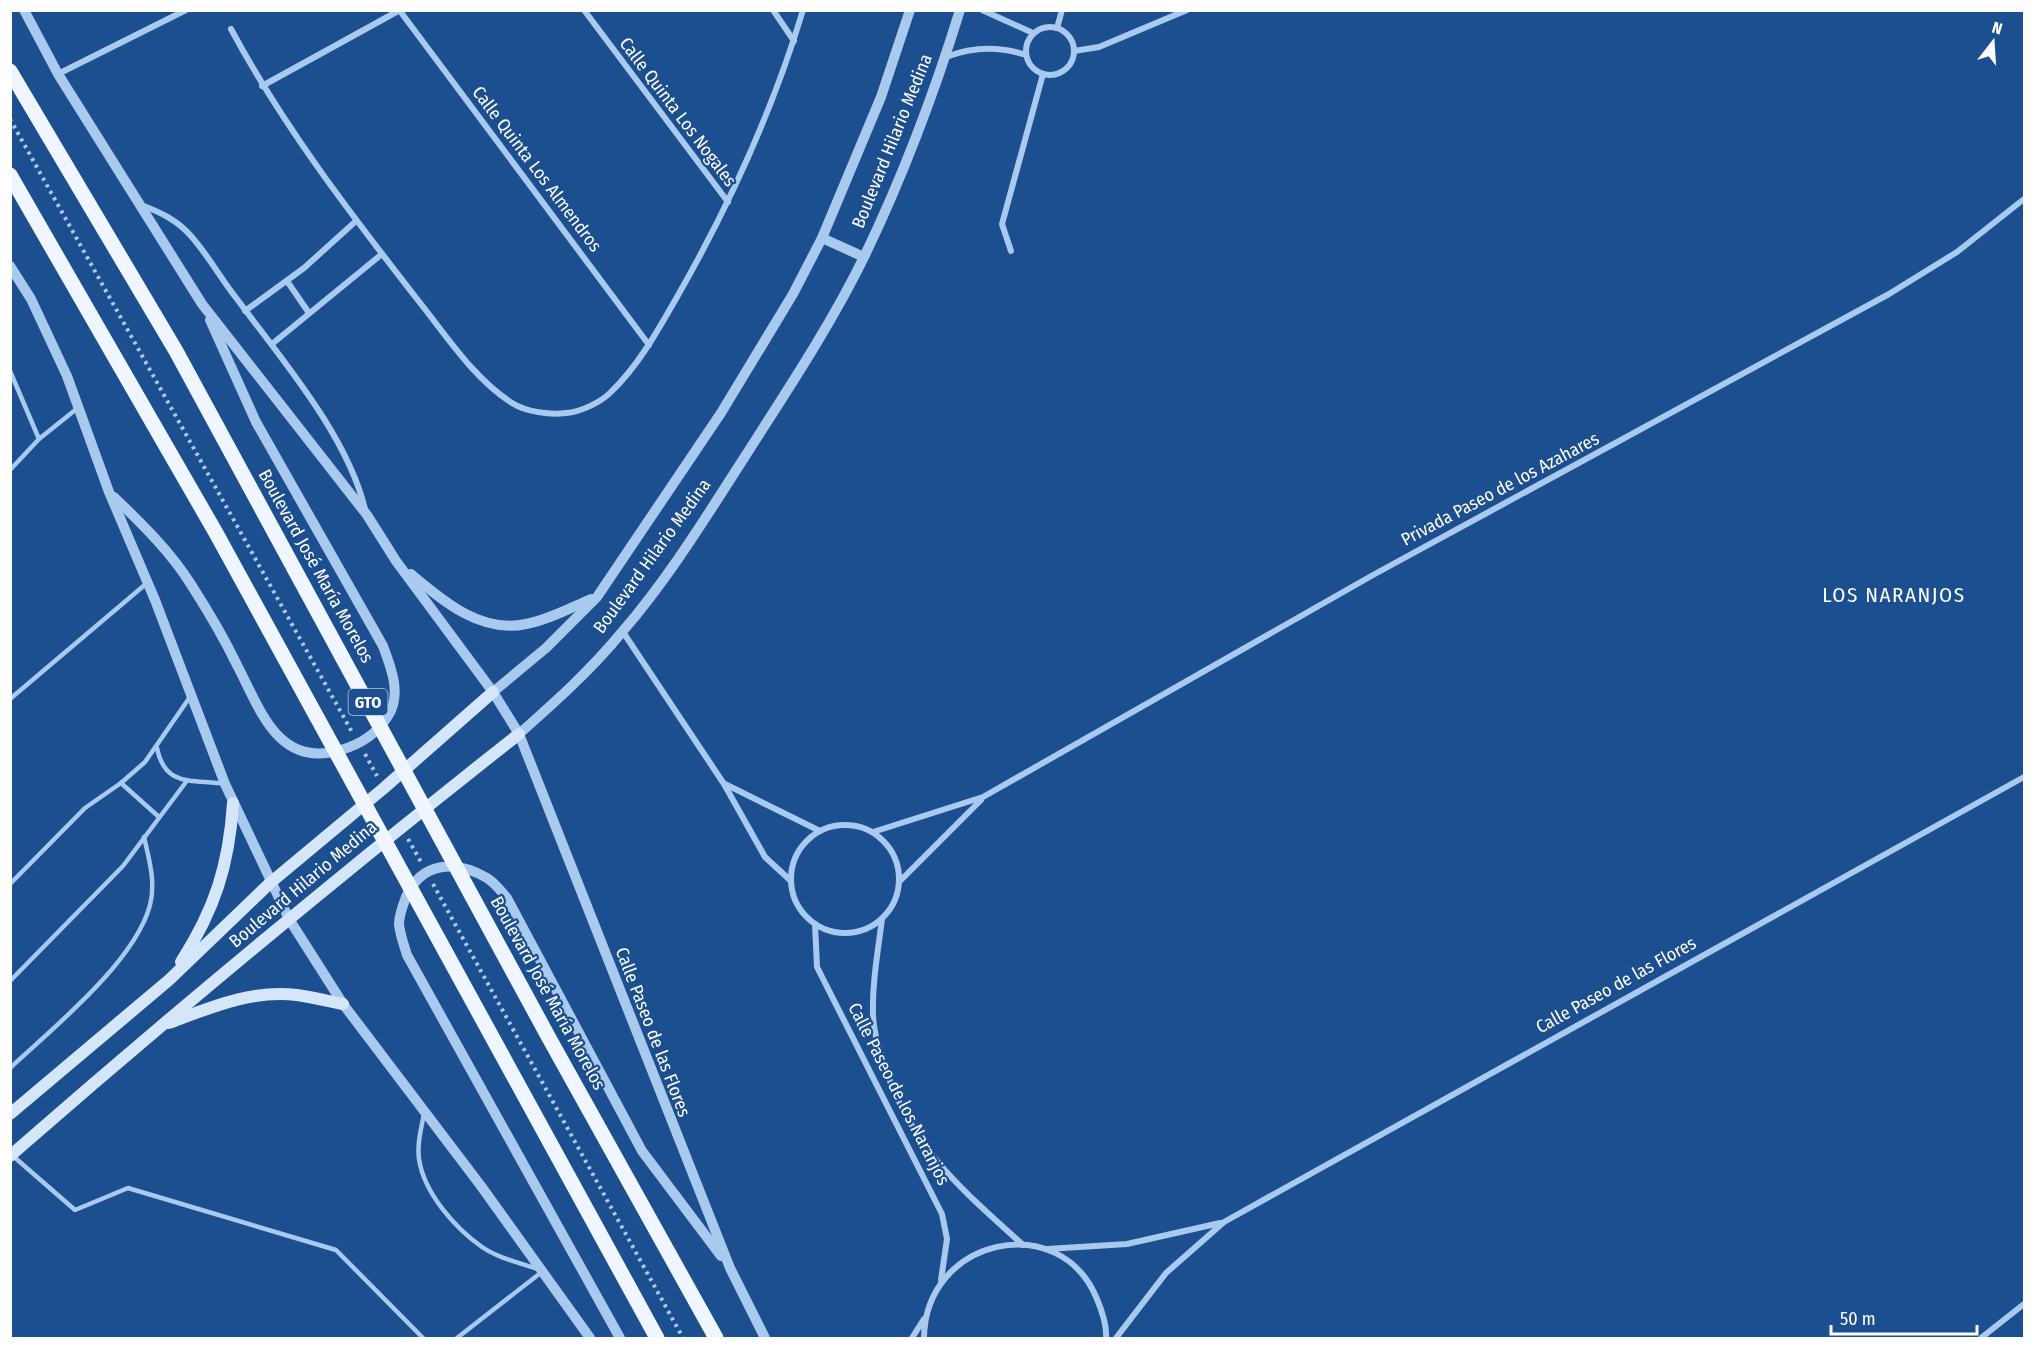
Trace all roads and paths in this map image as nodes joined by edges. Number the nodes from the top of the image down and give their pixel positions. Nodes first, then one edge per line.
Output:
1 (24, 10) edge
2 (186, 10) edge
3 (584, 10) edge
4 (773, 10) edge
5 (803, 10) edge
6 (910, 10) edge
7 (960, 10) edge
8 (982, 10) edge
9 (1062, 10) edge
10 (1187, 10) edge
11 (400, 11) edge
12 (1057, 28) junction
13 (231, 29) dead end
14 (1033, 33) junction
15 (794, 41) junction
16 (1074, 51) junction
17 (1026, 55) junction
18 (945, 58) junction
19 (10, 71) edge
20 (58, 74) junction
21 (1043, 74) junction
22 (262, 86) junction
23 (10, 120) edge
24 (10, 175) edge
25 (2025, 199) edge
26 (728, 202) junction
27 (139, 204) junction
28 (356, 221) junction
29 (822, 238) junction
30 (1011, 251) dead end
31 (382, 254) junction
32 (864, 257) junction
33 (10, 266) edge
34 (286, 281) junction
35 (202, 304) junction
36 (245, 310) junction
37 (309, 313) junction
38 (272, 344) junction
39 (649, 345) junction
40 (10, 370) edge
41 (80, 406) junction
42 (39, 439) junction
43 (10, 470) edge
44 (109, 492) junction
45 (367, 515) junction
46 (396, 561) junction
47 (147, 583) junction
48 (597, 597) junction
49 (623, 632) junction
50 (493, 692) junction
51 (191, 695) junction
52 (10, 699) edge
53 (519, 734) junction
54 (359, 745) junction
55 (156, 748) junction
56 (2025, 777) edge
57 (186, 782) junction
58 (121, 783) junction
59 (225, 784) junction
60 (724, 784) junction
61 (384, 788) junction
62 (983, 797) junction
63 (233, 803) junction
64 (159, 817) junction
65 (401, 826) junction
66 (820, 831) junction
67 (873, 832) junction
68 (144, 837) junction
69 (426, 872) junction
70 (791, 881) junction
71 (900, 881) junction
72 (270, 883) junction
73 (10, 884) edge
74 (289, 919) junction
75 (882, 920) junction
76 (815, 924) junction
77 (169, 980) junction
78 (10, 981) edge
79 (343, 1004) junction
80 (159, 1027) junction
81 (10, 1068) edge
82 (424, 1111) junction
83 (10, 1114) edge
84 (11, 1155) edge
85 (1224, 1222) junction
86 (1023, 1245) junction
87 (1044, 1249) junction
88 (730, 1268) junction
89 (543, 1271) junction
90 (941, 1280) junction
91 (2025, 1304) edge
92 (924, 1318) junction
93 (423, 1338) edge
94 (457, 1338) edge
95 (590, 1338) edge
96 (620, 1338) edge
97 (657, 1338) edge
98 (683, 1338) edge
99 (716, 1338) edge
100 (765, 1338) edge
101 (912, 1338) edge
102 (924, 1338) edge
103 (1106, 1338) edge
104 (1116, 1338) edge
105 (1981, 1338) edge

1 - 20 street
2 - 20 street
3 - 26 street, Calle Quinta Los Nogales
4 - 15 street
5 - 15 street
6 - 29 street, Boulevard Hilario Medina
7 - 18 street, Boulevard Hilario Medina
8 - 14 street
9 - 12 street
10 - 16 street
11 - 22 street
11 - 39 street, Calle Quinta Los Almendros
12 - 14 street
12 - 16 street
13 - 22 street
14 - 17 street
15 - 26 street
16 - 21 street
17 - 18 street
17 - 21 street
18 - 32 street, Boulevard Hilario Medina
19 - 99 main road, Boulevard José María Morelos / GTO
20 - 27 street
21 - 30 street
22 - 28 street
23 - 54 path
24 - 97 main road
25 - 62 street, Privada Paseo de los Azahares
26 - 39 street
27 - 35 street
27 - 36 street
28 - 31 street
28 - 34 street
29 - 32 street
29 - 48 street, Boulevard Hilario Medina
31 - 37 street
31 - 39 street
32 - 49 street, Boulevard Hilario Medina
33 - 41 street
34 - 36 street
34 - 37 street
35 - 45 street
35 - 54 street
36 - 38 street
37 - 38 street
38 - 45 street
40 - 42 lane
41 - 42 lane
41 - 44 street
42 - 43 lane
44 - 47 street
44 - 54 street
45 - 46 street
46 - 48 street
46 - 50 street, Calle Paseo de las Flores
47 - 51 street
47 - 52 lane
48 - 50 street, Boulevard Hilario Medina
49 - 53 street, Boulevard Hilario Medina
49 - 60 street
50 - 53 street, Calle Paseo de las Flores
50 - 61 main road, Boulevard Hilario Medina
51 - 55 lane
51 - 59 street
53 - 65 main road, Boulevard Hilario Medina
53 - 88 street, Calle Paseo de las Flores
54 - 61 path
55 - 57 lane
55 - 58 lane
56 - 85 street, Calle Paseo de las Flores
57 - 59 lane
57 - 64 lane
58 - 64 lane
58 - 73 lane
59 - 63 street
60 - 66 street
60 - 70 street
61 - 72 main road, Boulevard Hilario Medina
62 - 67 street, Privada Paseo de los Azahares
62 - 71 street, Privada Paseo de los Azahares
63 - 72 street
63 - 77 main road
64 - 68 lane
65 - 69 path
65 - 74 main road, Boulevard Hilario Medina
66 - 67 street
66 - 70 street
67 - 71 street
68 - 78 lane
68 - 81 lane
69 - 88 street
69 - 96 street
69 - 98 path
70 - 76 street
71 - 75 street
72 - 74 street
72 - 77 main road, Boulevard Hilario Medina
74 - 79 street
74 - 80 main road, Boulevard Hilario Medina
75 - 76 street
75 - 86 street, Calle Paseo de los Naranjos
76 - 90 street, Calle Paseo de los Naranjos
77 - 83 main road, Boulevard Hilario Medina
79 - 80 main road
79 - 82 street
80 - 84 main road, Boulevard Hilario Medina
82 - 89 street
82 - 89 lane
84 - 93 lane
85 - 87 street, Calle Paseo de las Flores
85 - 104 street, Calle Paseo de las Flores
86 - 87 street
86 - 90 street
87 - 103 street
88 - 100 street, Calle Paseo de las Flores
89 - 94 lane
89 - 95 street
90 - 92 street
91 - 105 street
92 - 101 street
92 - 102 street

